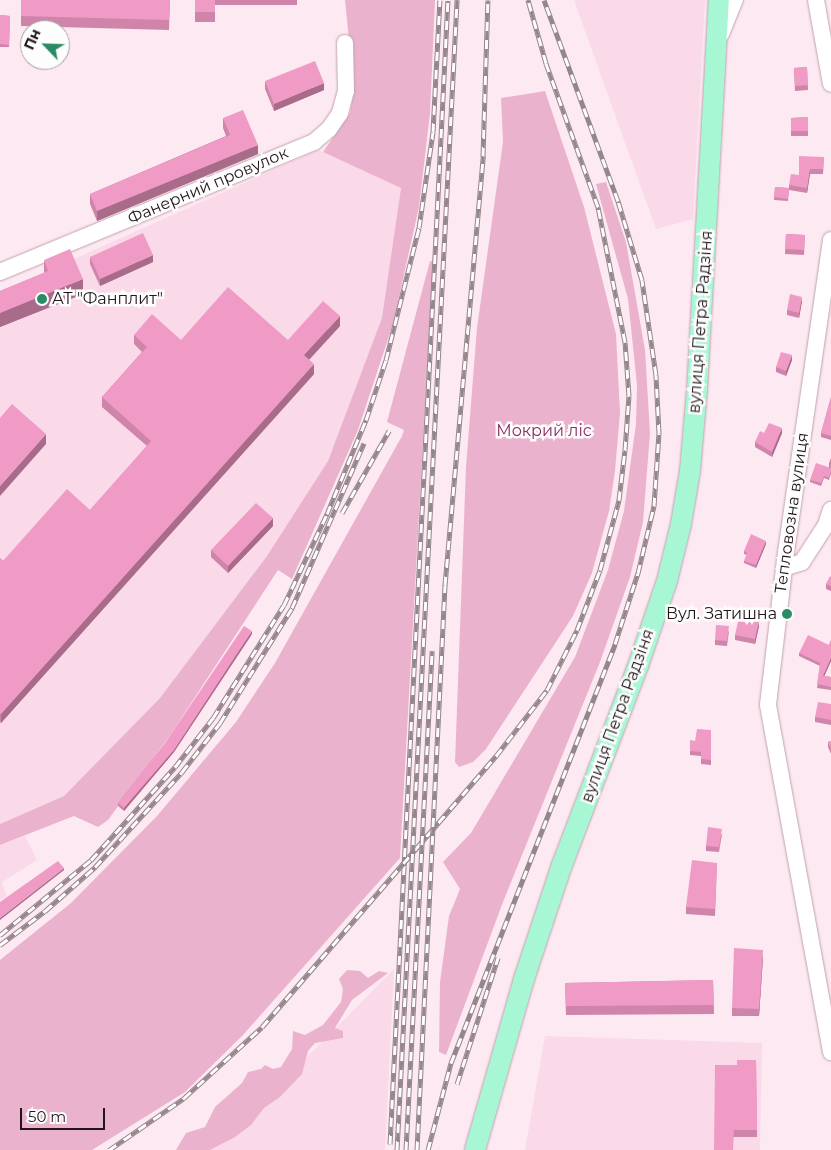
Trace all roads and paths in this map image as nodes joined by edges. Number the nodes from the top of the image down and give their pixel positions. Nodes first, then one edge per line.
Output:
1 (719, 0) edge
2 (735, 0) edge
3 (816, 0) edge
4 (718, 41) junction
5 (345, 43) dead end
6 (831, 84) edge
7 (831, 240) edge
8 (0, 272) edge
9 (831, 510) edge
10 (784, 568) junction
11 (831, 1052) edge
12 (475, 1150) edge

1 - 4 main road, вулиця Петра Радзіня
2 - 4 street
3 - 6 street
4 - 12 main road, вулиця Петра Радзіня
5 - 8 street, Фанерний провулок
7 - 10 street, Тепловозна вулиця
9 - 10 street
10 - 11 street, Тепловозна вулиця

